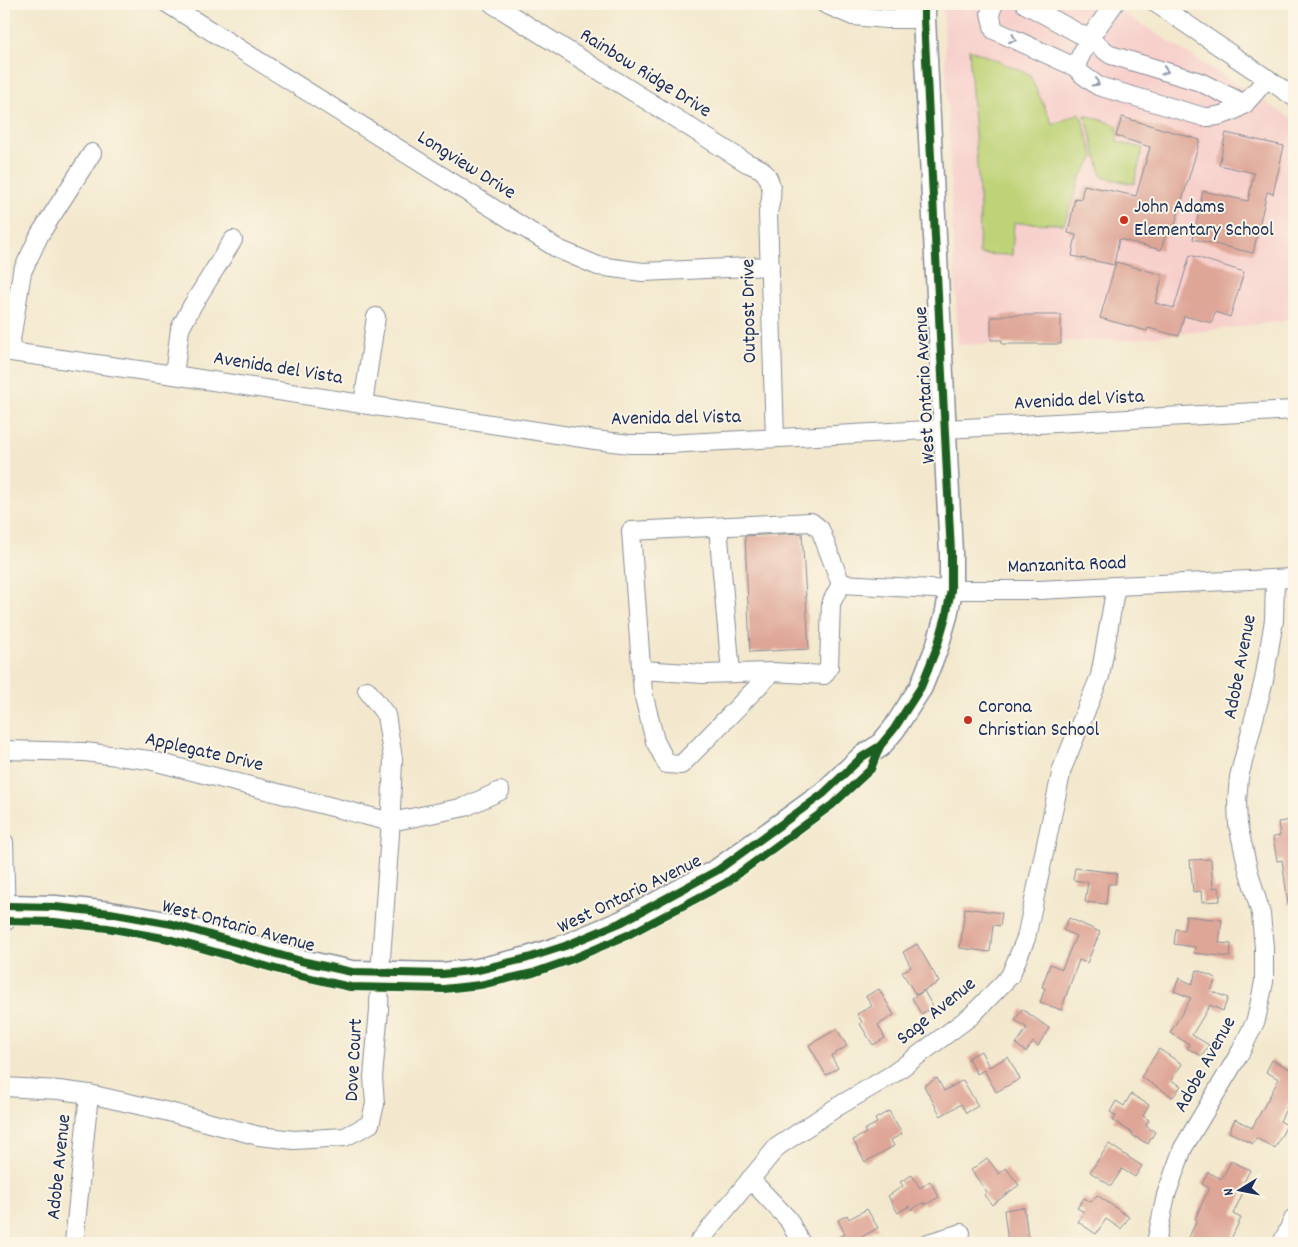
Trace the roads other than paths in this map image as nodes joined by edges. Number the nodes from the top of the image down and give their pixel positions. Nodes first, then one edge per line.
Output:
1 (168, 4) edge
2 (493, 4) edge
3 (825, 4) edge
4 (994, 4) edge
5 (1025, 4) edge
6 (1114, 4) edge
7 (1157, 4) edge
8 (924, 12) edge
9 (1089, 39) junction
10 (1075, 67) junction
11 (1267, 78) junction
12 (1294, 97) edge
13 (1245, 104) junction
14 (92, 153) dead end
15 (770, 183) joint
16 (233, 240) dead end
17 (770, 266) junction
18 (376, 317) dead end
19 (6, 352) edge
20 (174, 375) junction
21 (363, 404) junction
22 (1294, 410) edge
23 (945, 430) junction
24 (775, 438) junction
25 (718, 527) junction
26 (1294, 578) edge
27 (1275, 579) junction
28 (841, 584) junction
29 (1116, 586) junction
30 (951, 590) junction
31 (641, 670) junction
32 (772, 672) junction
33 (731, 673) junction
34 (367, 690) dead end
35 (4, 750) edge
36 (500, 791) dead end
37 (391, 822) junction
38 (4, 842) edge
39 (5, 913) edge
40 (380, 980) junction
41 (4, 1087) edge
42 (89, 1094) junction
43 (750, 1178) junction
44 (1294, 1218) edge
45 (962, 1233) dead end
46 (74, 1243) edge
47 (698, 1243) edge
48 (801, 1243) edge
49 (928, 1243) edge
50 (1156, 1243) edge
51 (1282, 1243) edge

1 - 17 street, Longview Drive
2 - 15 street, Rainbow Ridge Drive
3 - 8 street
4 -> 10 street
5 - 9 street
6 - 9 street
7 - 11 street
8 - 23 main road, West Ontario Avenue
9 - 10 street
9 -> 13 street
10 -> 13 street
11 - 12 street
11 - 13 street
14 - 19 street
15 - 17 street, Outpost Drive
16 - 20 street
17 - 24 street, Outpost Drive
18 - 21 street
19 - 20 street, Avenida del Vista
20 - 21 street, Avenida del Vista
21 - 24 street, Avenida del Vista
22 - 23 street, Avenida del Vista
23 - 24 street, Avenida del Vista
23 - 30 main road, West Ontario Avenue
25 - 28 street
25 - 31 street
25 - 33 street
26 - 27 street, Manzanita Road
27 - 29 street, Manzanita Road
27 - 50 street, Adobe Avenue
28 - 30 street, Manzanita Road
28 - 32 street
29 - 30 street, Manzanita Road
29 - 43 street, Sage Avenue
30 - 40 main road, West Ontario Avenue
31 - 32 street
31 - 33 street
32 - 33 street
34 - 37 street, Dove Court
35 - 37 street, Applegate Drive
36 - 37 street
37 - 40 street, Dove Court
38 - 39 street
39 - 40 main road, West Ontario Avenue
40 - 42 street, Dove Court
41 - 42 street, Dove Court
42 - 46 street, Adobe Avenue
43 - 47 street, Sage Avenue
43 - 48 street
44 - 51 street
45 - 49 street

